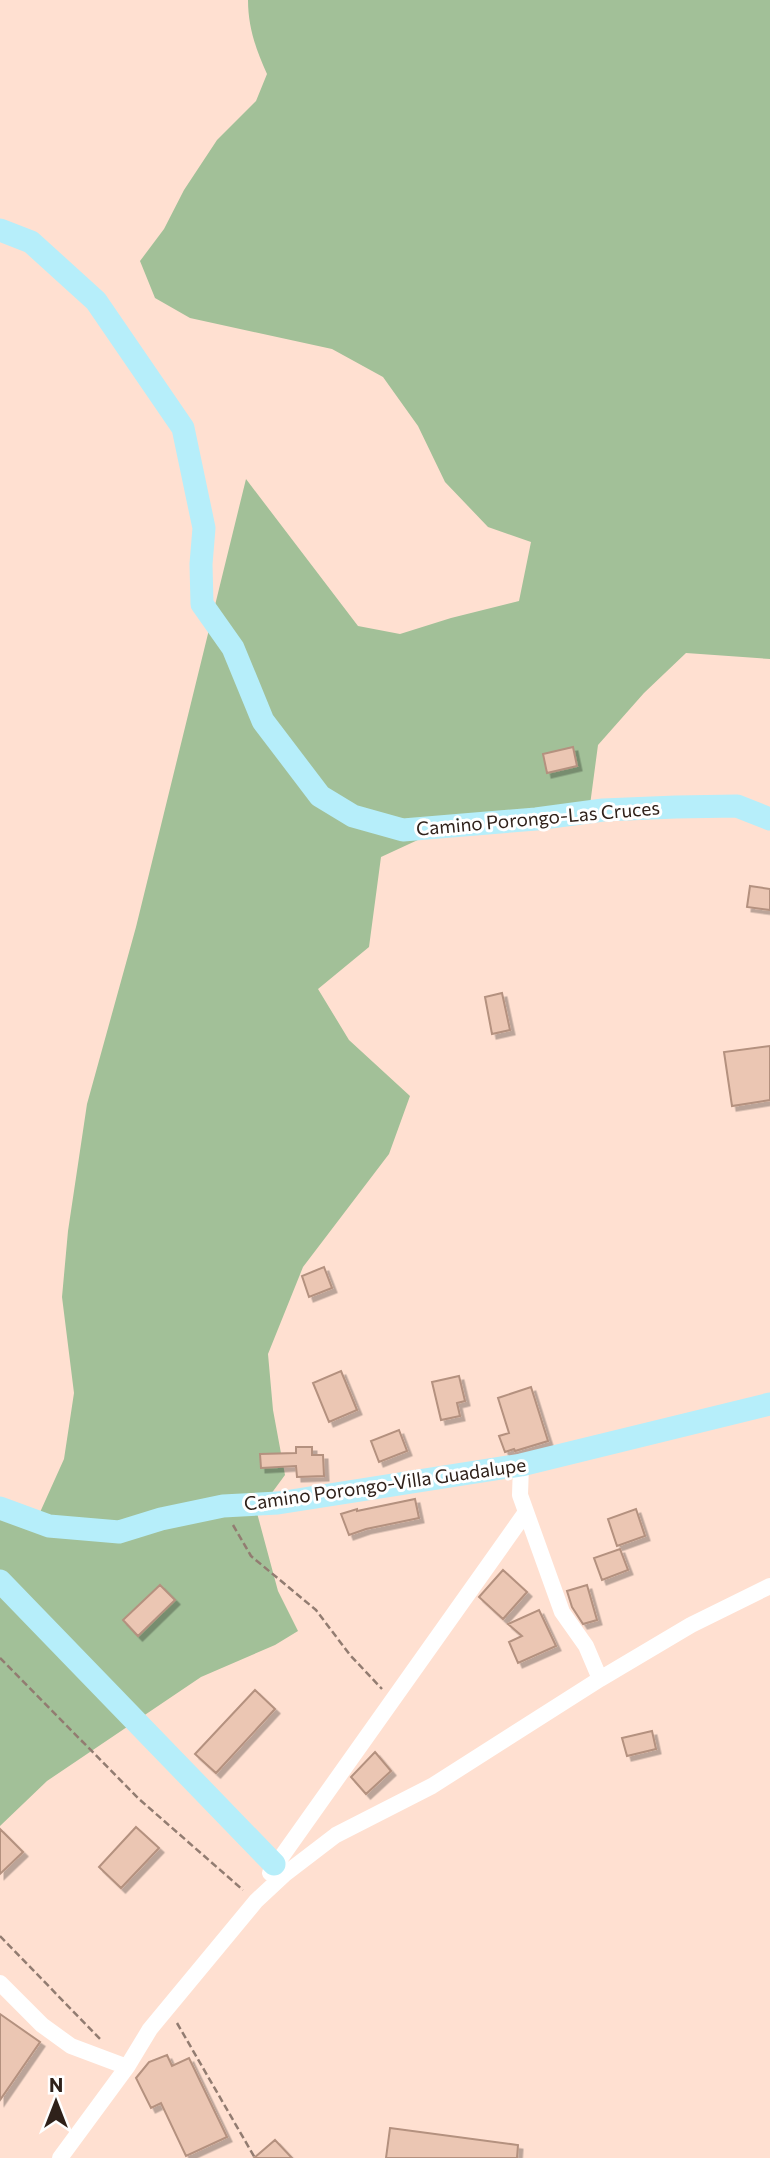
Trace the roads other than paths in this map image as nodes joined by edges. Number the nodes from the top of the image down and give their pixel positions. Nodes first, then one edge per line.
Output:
1 (0, 229) edge
2 (770, 819) edge
3 (770, 1404) edge
4 (521, 1465) junction
5 (0, 1508) edge
6 (526, 1513) junction
7 (0, 1581) edge
8 (770, 1586) edge
9 (600, 1679) junction
10 (274, 1864) junction
11 (256, 1901) junction
12 (0, 1983) edge
13 (127, 2067) junction
14 (60, 2158) edge

1 - 2 street, Camino Porongo-Las Cruces
3 - 4 street, Camino Porongo-Villa Guadalupe
4 - 5 street, Camino Porongo-Villa Guadalupe
4 - 6 street
6 - 9 street
6 - 10 street
7 - 10 street
8 - 9 street
9 - 11 street
10 - 11 street
11 - 13 street
12 - 13 street
13 - 14 street

